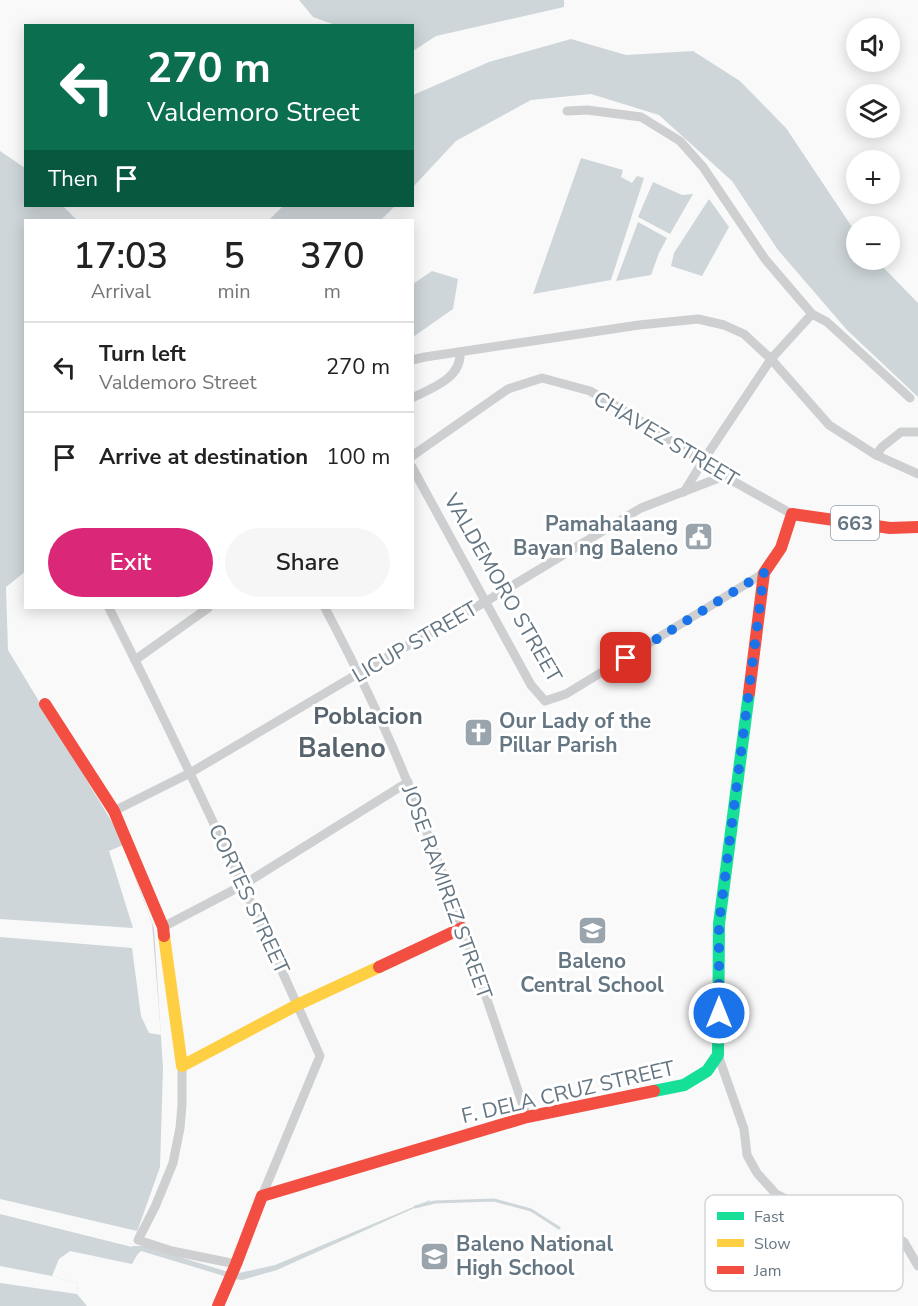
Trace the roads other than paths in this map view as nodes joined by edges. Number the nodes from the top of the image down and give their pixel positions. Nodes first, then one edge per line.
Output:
1 (567, 111) dead end
2 (812, 314) junction
3 (460, 352) junction
4 (771, 359) junction
5 (414, 360) edge
6 (414, 397) edge
7 (910, 398) dead end
8 (918, 432) edge
9 (414, 455) edge
10 (876, 455) junction
11 (703, 461) junction
12 (414, 471) edge
13 (918, 474) edge
14 (724, 476) junction
15 (684, 492) junction
16 (792, 514) junction
17 (918, 527) edge
18 (764, 573) junction
19 (485, 602) junction
20 (110, 609) edge
21 (207, 609) edge
22 (326, 609) edge
23 (135, 660) junction
24 (359, 673) junction
25 (45, 704) dead end
26 (190, 773) junction
27 (408, 782) junction
28 (114, 811) junction
29 (243, 885) junction
30 (163, 927) junction
31 (462, 928) junction
32 (297, 1005) junction
33 (718, 1055) junction
34 (182, 1066) junction
35 (527, 1117) junction
36 (778, 1195) edge
37 (262, 1196) junction
38 (903, 1241) edge
39 (235, 1266) junction
40 (918, 1266) edge
41 (218, 1306) edge

1 - 2 street
2 - 4 street
2 - 7 street
3 - 4 street
3 - 5 street
3 - 6 street
4 - 10 street
4 - 11 street
8 - 10 street
9 - 11 street, CHAVEZ STREET
10 - 13 street
11 - 14 street, CHAVEZ STREET
11 - 15 street
12 - 19 street, VALDEMORO STREET
14 - 15 street, LICUP STREET
14 - 16 street, CHAVEZ STREET
15 - 19 street, LICUP STREET
16 - 17 main road, 663
16 - 18 main road, VALDEMORO STREET
18 - 19 street, VALDEMORO STREET
18 - 33 main road
19 - 24 street, LICUP STREET
20 - 23 street, CORTES STREET
21 - 23 street
22 - 24 street, JOSE RAMIREZ STREET
23 - 26 street, CORTES STREET
24 - 26 street, LICUP STREET
24 - 27 street, JOSE RAMIREZ STREET
25 - 28 main road
26 - 28 street, LICUP STREET
26 - 29 street, CORTES STREET
27 - 29 street
27 - 31 street, JOSE RAMIREZ STREET
28 - 30 main road
29 - 30 street
29 - 32 street, CORTES STREET
30 - 34 main road
31 - 32 main road
31 - 35 street, JOSE RAMIREZ STREET
32 - 34 main road
32 - 37 street, CORTES STREET
33 - 35 main road, F. DELA CRUZ STREET
33 - 36 street
34 - 39 street
35 - 37 main road, F. DELA CRUZ STREET
37 - 39 main road
38 - 40 street
39 - 41 main road

